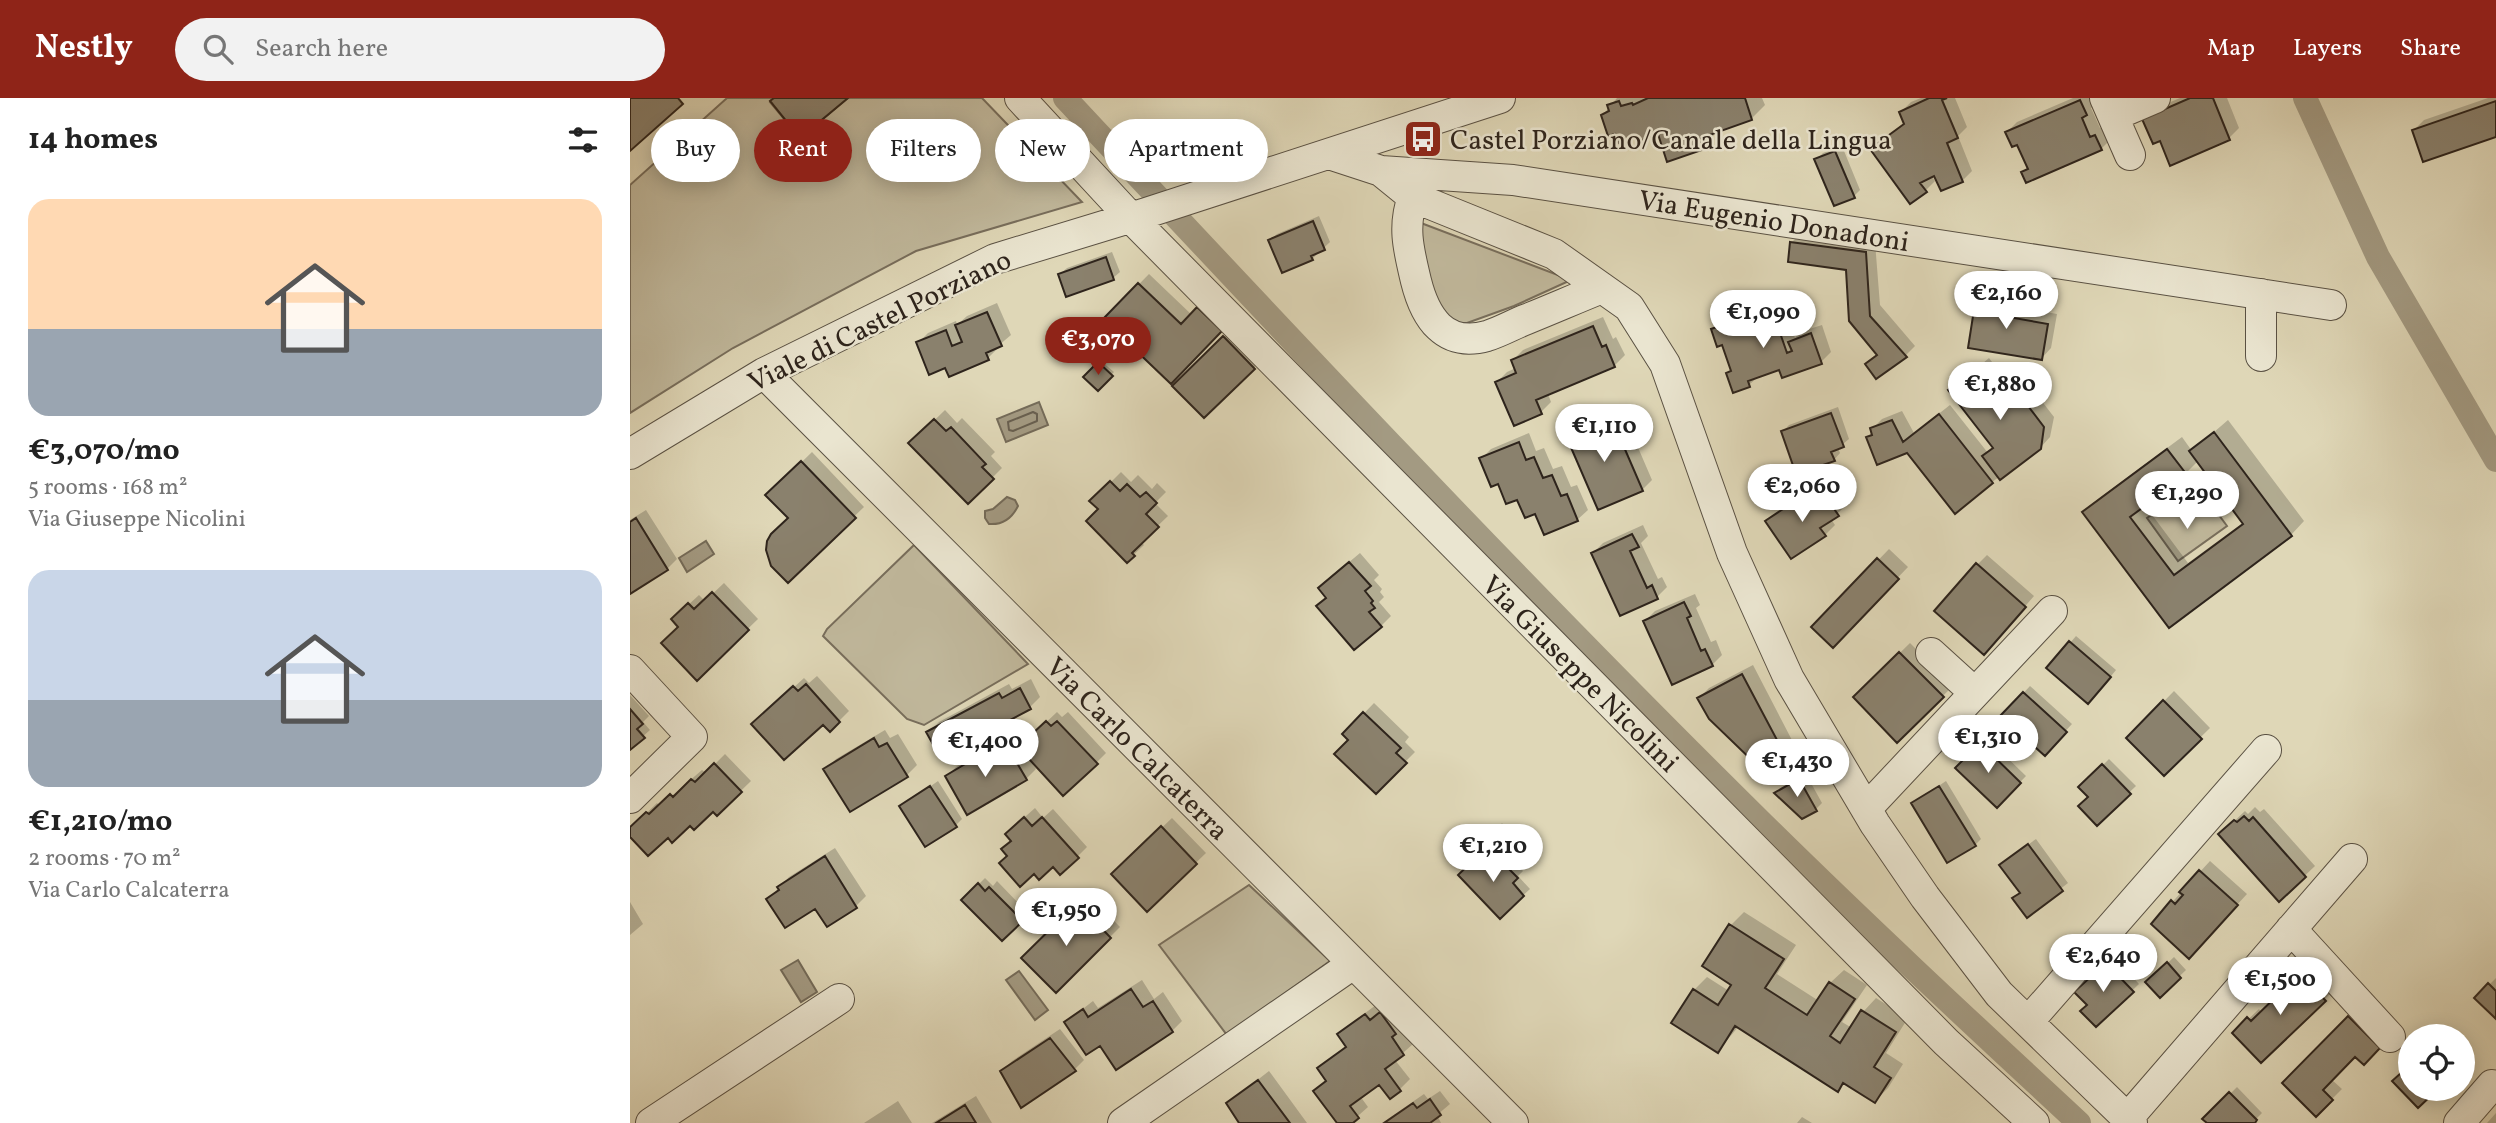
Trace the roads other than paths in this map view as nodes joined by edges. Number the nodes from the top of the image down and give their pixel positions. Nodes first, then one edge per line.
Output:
1 (1020, 98) edge
2 (1500, 98) edge
3 (2155, 98) edge
4 (2109, 107) edge
5 (1329, 154) junction
6 (2130, 155) dead end
7 (1381, 171) junction
8 (1413, 197) junction
9 (1138, 216) junction
10 (1602, 288) junction
11 (2261, 295) junction
12 (2331, 305) dead end
13 (2261, 356) dead end
14 (764, 373) junction
15 (630, 454) edge
16 (2052, 611) dead end
17 (1931, 653) dead end
18 (630, 670) edge
19 (1975, 693) junction
20 (2266, 750) dead end
21 (630, 798) edge
22 (1866, 808) junction
23 (2352, 859) dead end
24 (2291, 929) junction
25 (1353, 964) junction
26 (839, 999) dead end
27 (2028, 1022) junction
28 (2390, 1037) dead end
29 (2492, 1085) dead end
30 (2130, 1121) edge
31 (651, 1123) edge
32 (1123, 1123) edge
33 (1513, 1123) edge
34 (2034, 1123) edge
35 (2459, 1123) edge

1 - 9 street, Via Giuseppe Nicolini
2 - 5 street, Viale di Castel Porziano
3 - 4 street
4 - 6 street
5 - 7 street
5 - 9 street, Viale di Castel Porziano
7 - 8 street
7 - 11 street, Via Eugenio Donadoni
8 - 10 street
8 - 10 street
9 - 14 street, Viale di Castel Porziano
9 - 34 street, Via Giuseppe Nicolini
10 - 22 street
11 - 12 street, Via Eugenio Donadoni
11 - 13 street
14 - 15 street, Viale di Castel Porziano
14 - 25 street, Via Carlo Calcaterra
16 - 19 street
17 - 19 street
18 - 21 street
19 - 22 street
20 - 27 street
22 - 27 street
23 - 24 street
24 - 28 street
24 - 30 street
25 - 32 street
25 - 33 street, Via Carlo Calcaterra
26 - 31 street
27 - 30 street
29 - 35 street

